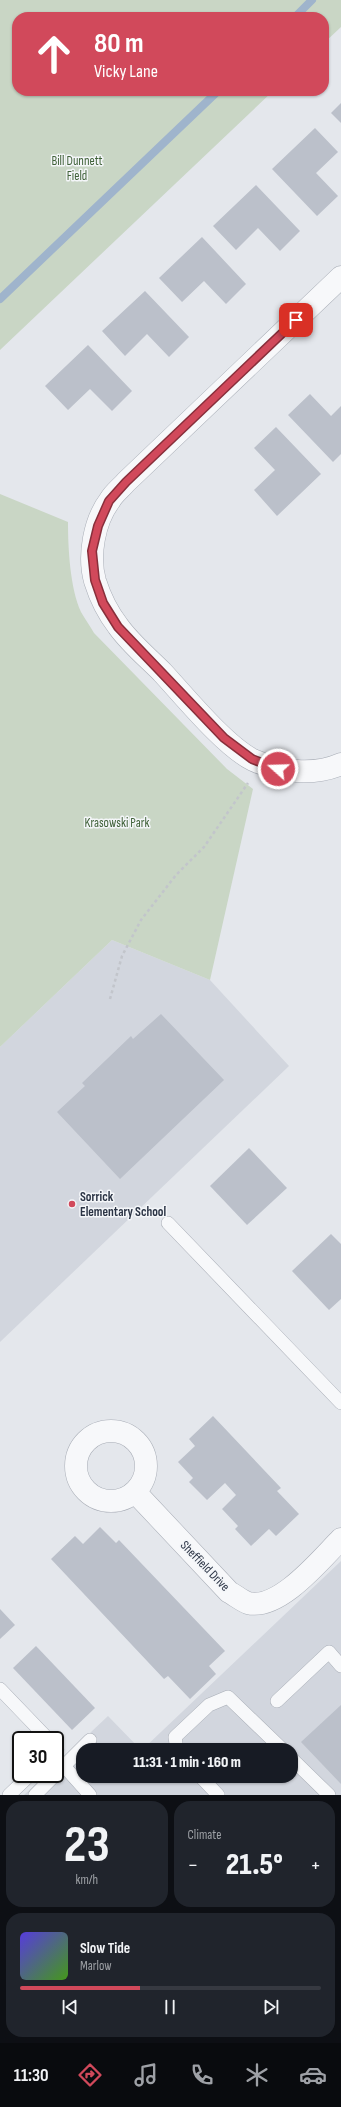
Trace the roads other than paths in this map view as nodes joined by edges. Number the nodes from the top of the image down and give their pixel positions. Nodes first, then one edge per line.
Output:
1 (341, 277) edge
2 (341, 764) edge
3 (168, 1224) dead end
4 (341, 1403) edge
5 (135, 1492) dead end
6 (341, 1539) edge
7 (341, 1666) edge
8 (0, 1689) edge
9 (277, 1701) dead end
10 (40, 1731) edge
11 (90, 1740) dead end
12 (176, 1743) edge
13 (276, 1743) edge
14 (298, 1765) edge
15 (64, 1766) joint
16 (22, 1783) edge
17 (47, 1783) edge
18 (207, 1783) edge
19 (9, 1795) edge
20 (35, 1795) edge
21 (90, 1795) edge
22 (218, 1795) edge
23 (329, 1795) edge

1 - 2 street
3 - 4 lane
5 - 6 street, Sheffield Drive
7 - 9 lane
8 - 10 lane
11 - 15 lane
12 - 13 lane
14 - 23 lane
15 - 21 lane
16 - 19 lane
17 - 20 lane
18 - 22 lane

